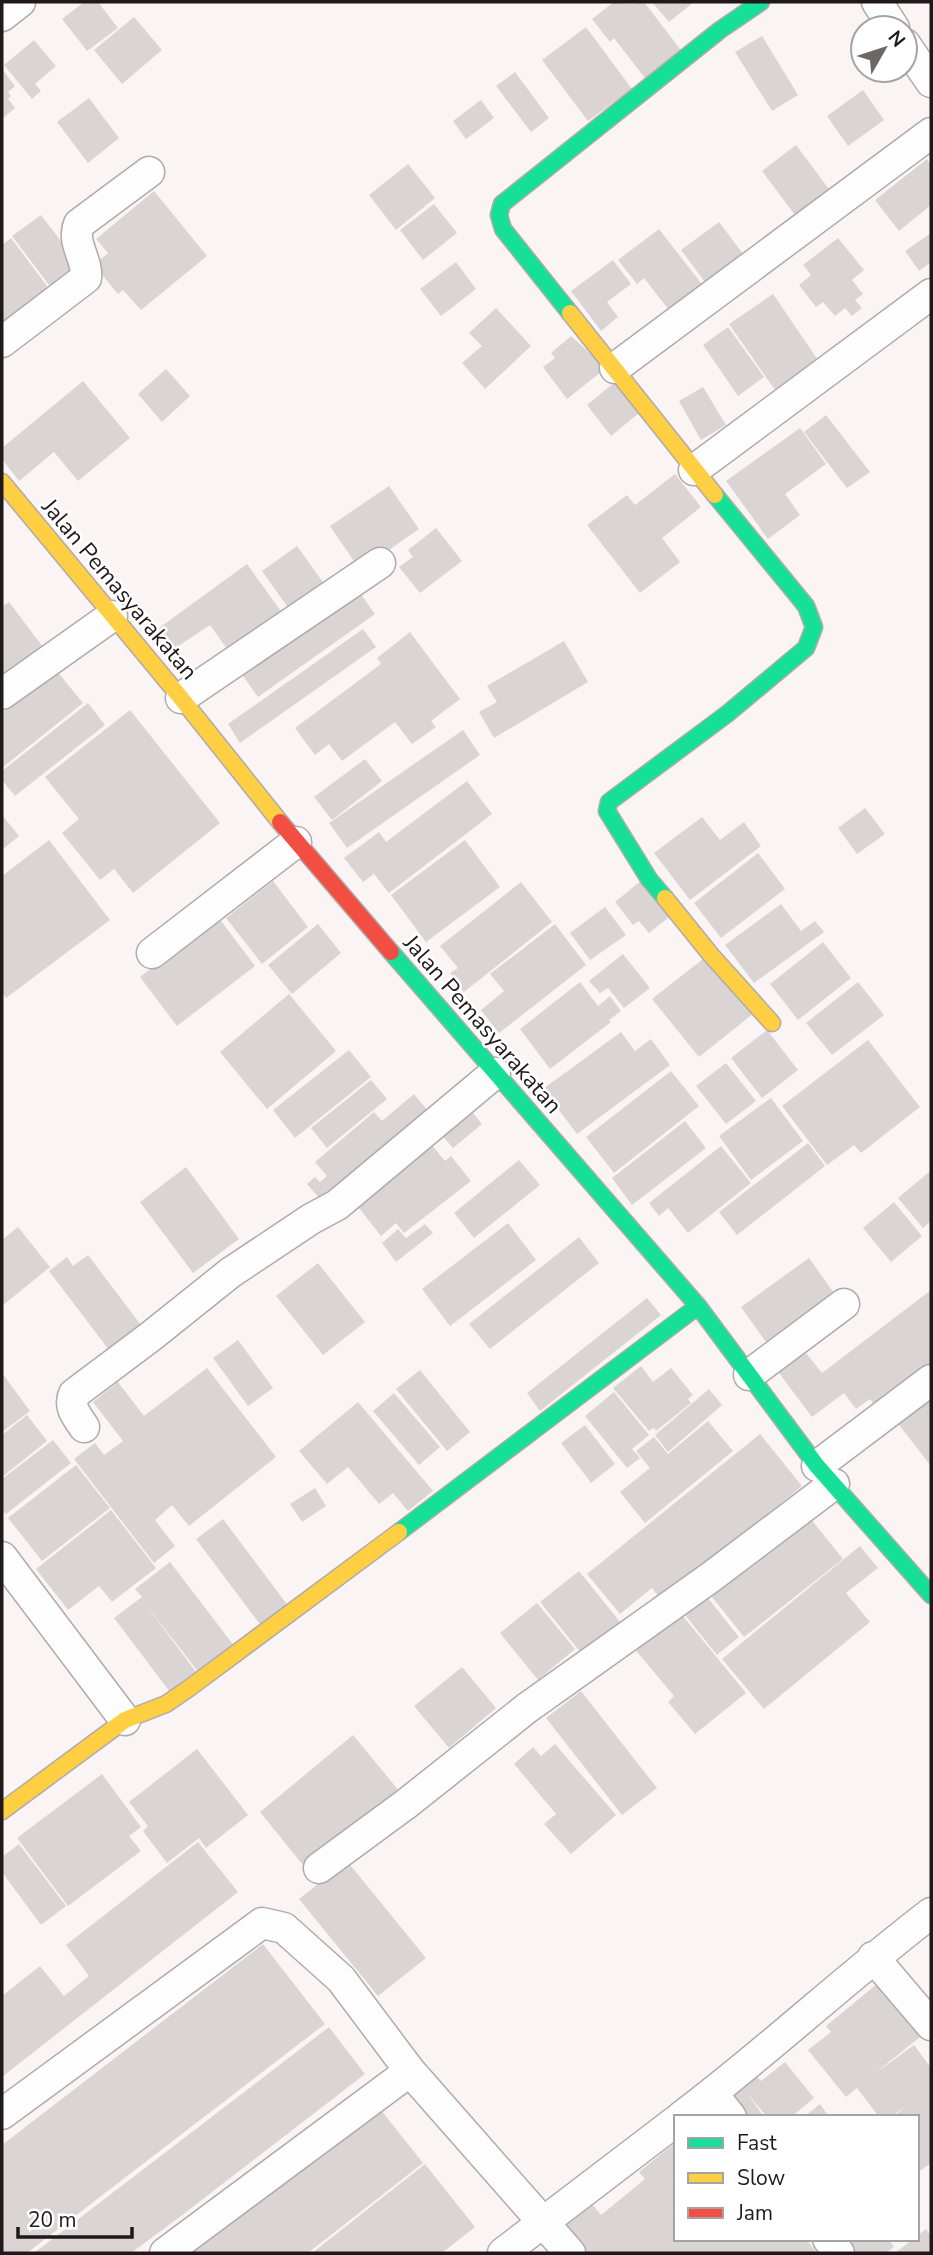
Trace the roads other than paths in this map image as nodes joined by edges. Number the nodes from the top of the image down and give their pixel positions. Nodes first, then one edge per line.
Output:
1 (20, 2) edge
2 (761, 2) edge
3 (2, 16) edge
4 (919, 64) edge
5 (931, 82) edge
6 (931, 134) edge
7 (149, 172) dead end
8 (931, 294) edge
9 (2, 342) edge
10 (615, 369) junction
11 (694, 470) junction
12 (2, 482) edge
13 (380, 563) dead end
14 (113, 616) junction
15 (2, 694) edge
16 (181, 698) junction
17 (296, 842) junction
18 (152, 953) dead end
19 (772, 1023) dead end
20 (495, 1073) junction
21 (844, 1304) dead end
22 (698, 1306) junction
23 (749, 1375) junction
24 (931, 1380) edge
25 (84, 1427) dead end
26 (825, 1475) junction
27 (2, 1558) edge
28 (931, 1595) edge
29 (125, 1720) junction
30 (2, 1811) edge
31 (319, 1868) dead end
32 (931, 1913) edge
33 (873, 1957) junction
34 (931, 2025) edge
35 (410, 2071) junction
36 (712, 2093) junction
37 (2, 2114) edge
38 (684, 2115) edge
39 (729, 2115) edge
40 (674, 2123) edge
41 (544, 2221) junction
42 (165, 2253) edge
43 (503, 2253) edge
44 (570, 2253) edge

1 - 3 street
2 - 10 street
4 - 5 street
6 - 10 street
7 - 9 street
8 - 11 street
10 - 11 street
11 - 19 street
12 - 14 street, Jalan Pemasyarakatan
13 - 16 street
14 - 15 street
14 - 16 street, Jalan Pemasyarakatan
16 - 17 street, Jalan Pemasyarakatan
17 - 18 street
17 - 20 street, Jalan Pemasyarakatan
20 - 22 street, Jalan Pemasyarakatan
20 - 25 street
21 - 23 street
22 - 23 street, Jalan Pemasyarakatan
22 - 29 street
23 - 26 street, Jalan Pemasyarakatan
24 - 26 street
26 - 28 street, Jalan Pemasyarakatan
26 - 31 street
27 - 29 street
29 - 30 street
32 - 33 street
33 - 34 street
33 - 36 street
35 - 37 street
35 - 41 street
35 - 42 street
36 - 38 street
36 - 39 street
40 - 41 street
41 - 43 street
41 - 44 street

